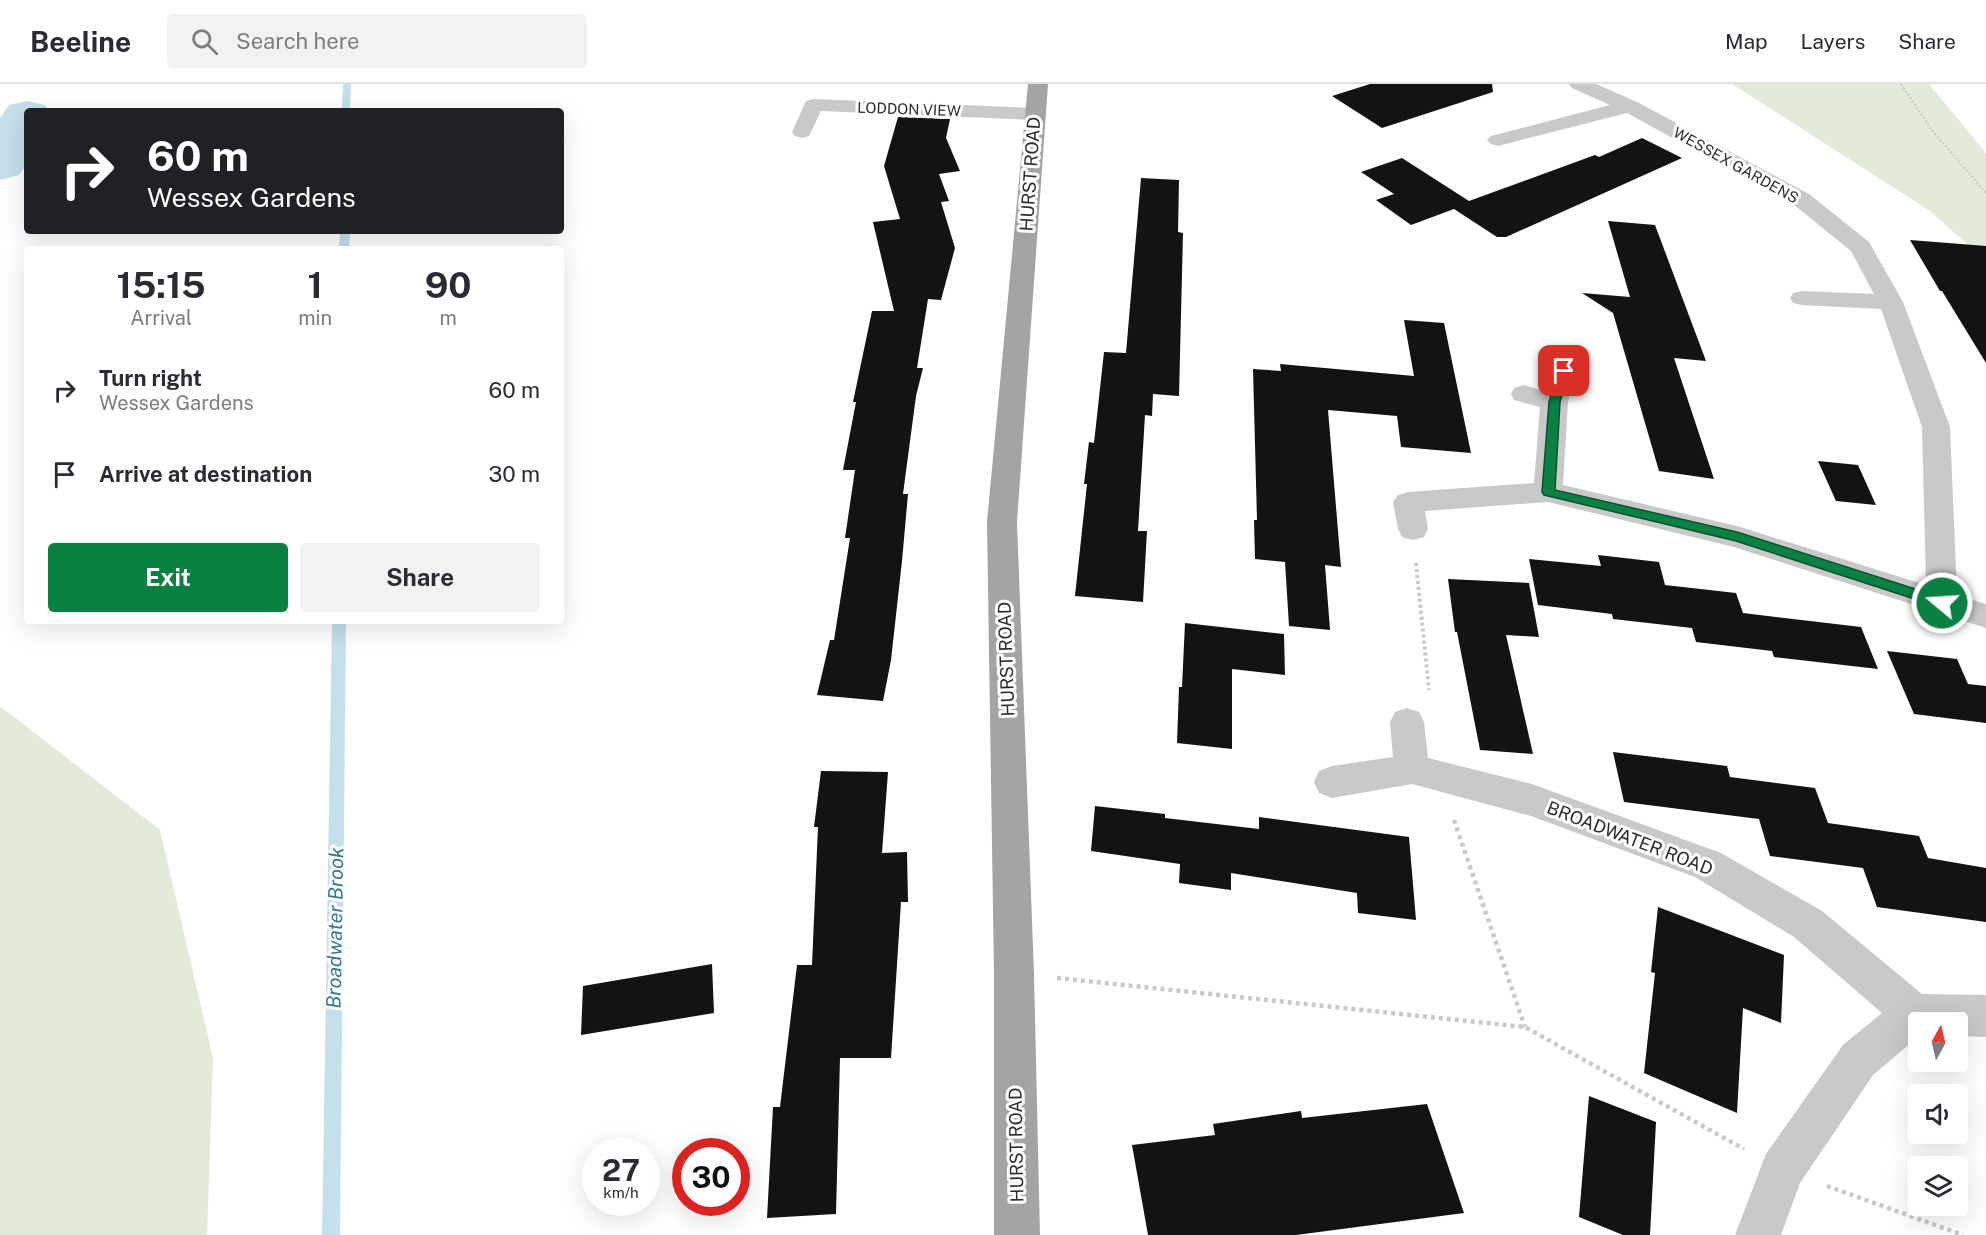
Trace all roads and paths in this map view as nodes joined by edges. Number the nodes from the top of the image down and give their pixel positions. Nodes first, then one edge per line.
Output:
1 (822, 84) edge
2 (1579, 84) edge
3 (1901, 84) edge
4 (1036, 99) edge
5 (813, 105) junction
6 (1629, 106) junction
7 (802, 132) dead end
8 (1498, 140) dead end
9 (1986, 193) edge
10 (1802, 298) dead end
11 (1891, 302) junction
12 (1564, 371) dead end
13 (1524, 394) dead end
14 (1554, 402) junction
15 (1548, 492) junction
16 (1413, 529) joint
17 (1942, 603) junction
18 (1986, 616) edge
19 (1430, 693) dead end
20 (1407, 722) dead end
21 (1425, 772) junction
22 (1332, 782) dead end
23 (1014, 974) junction
24 (1912, 1012) edge
25 (1968, 1016) edge
26 (1986, 1016) edge
27 (1908, 1019) edge
28 (1524, 1027) junction
29 (1782, 1170) junction
30 (1017, 1235) edge
31 (1758, 1235) edge
32 (1963, 1235) edge

1 - 5 street
2 - 6 street, WESSEX GARDENS
3 - 9 path
4 - 5 street, LODDON VIEW
4 - 23 main road, HURST ROAD
5 - 7 street
6 - 8 street
6 - 11 street, WESSEX GARDENS
10 - 11 street
11 - 17 street, WESSEX GARDENS
12 - 14 street
13 - 14 street
14 - 15 street
15 - 16 street
15 - 17 street
16 - 19 path
17 - 18 street
20 - 21 street
21 - 22 street, BROADWATER ROAD
21 - 24 street, BROADWATER ROAD
21 - 28 path
23 - 28 path
23 - 30 main road, HURST ROAD
25 - 26 street
27 - 29 street
28 - 29 path
29 - 31 street
29 - 32 path

